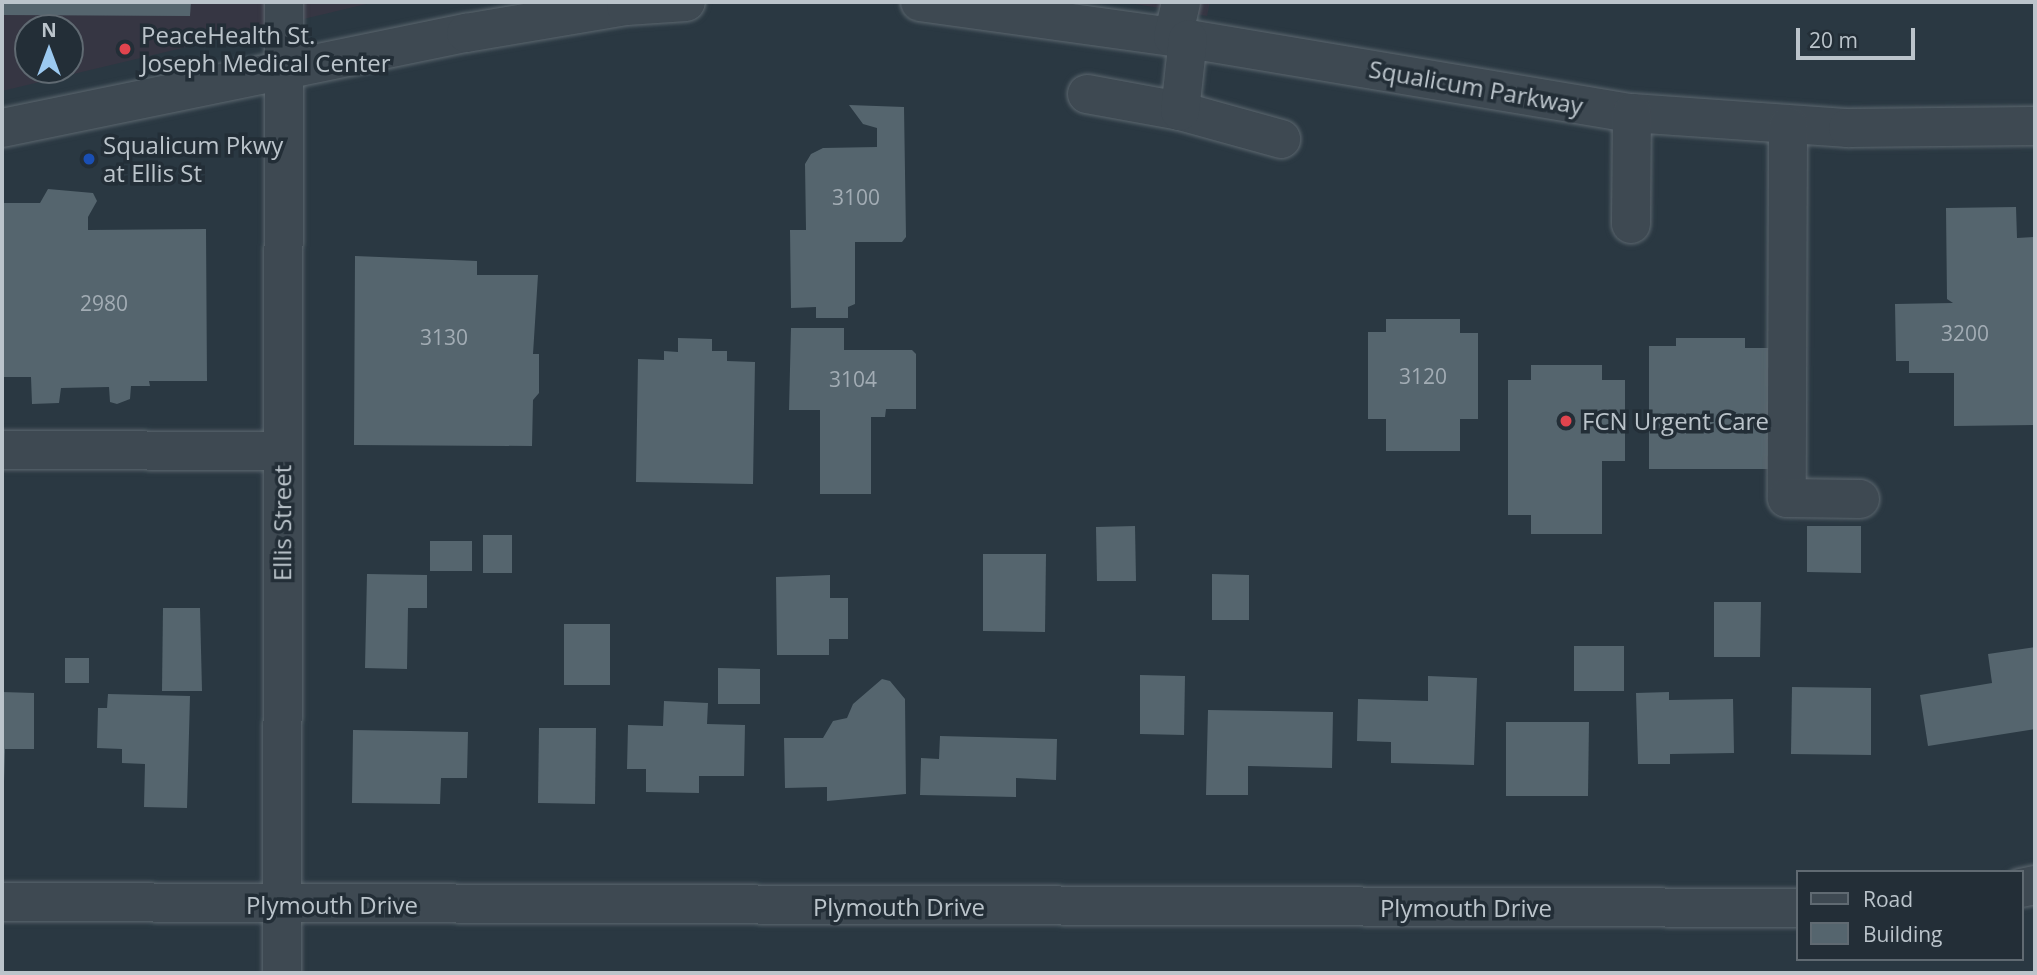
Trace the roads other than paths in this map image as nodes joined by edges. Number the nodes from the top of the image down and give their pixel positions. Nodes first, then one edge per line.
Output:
1 (284, 2) edge
2 (686, 2) edge
3 (920, 2) edge
4 (1180, 26) edge
5 (282, 73) junction
6 (1087, 94) dead end
7 (1180, 111) junction
8 (1632, 113) junction
9 (1788, 126) junction
10 (2035, 126) edge
11 (2, 128) edge
12 (1281, 139) dead end
13 (1631, 224) dead end
14 (2, 450) edge
15 (282, 451) junction
16 (1860, 499) dead end
17 (2, 902) edge
18 (282, 905) junction
19 (1796, 908) edge
20 (282, 973) edge

1 - 5 street, Ellis Street
2 - 5 street
3 - 4 street, Squalicum Parkway
4 - 7 street
4 - 8 street, Squalicum Parkway
5 - 11 street
5 - 15 street, Ellis Street
6 - 7 street
7 - 12 street
8 - 9 street, Squalicum Parkway
8 - 13 street
9 - 10 street, Squalicum Parkway
9 - 16 street
14 - 15 street
15 - 18 street, Ellis Street
17 - 18 street, Plymouth Drive
18 - 19 street, Plymouth Drive
18 - 20 street, Ellis Street

